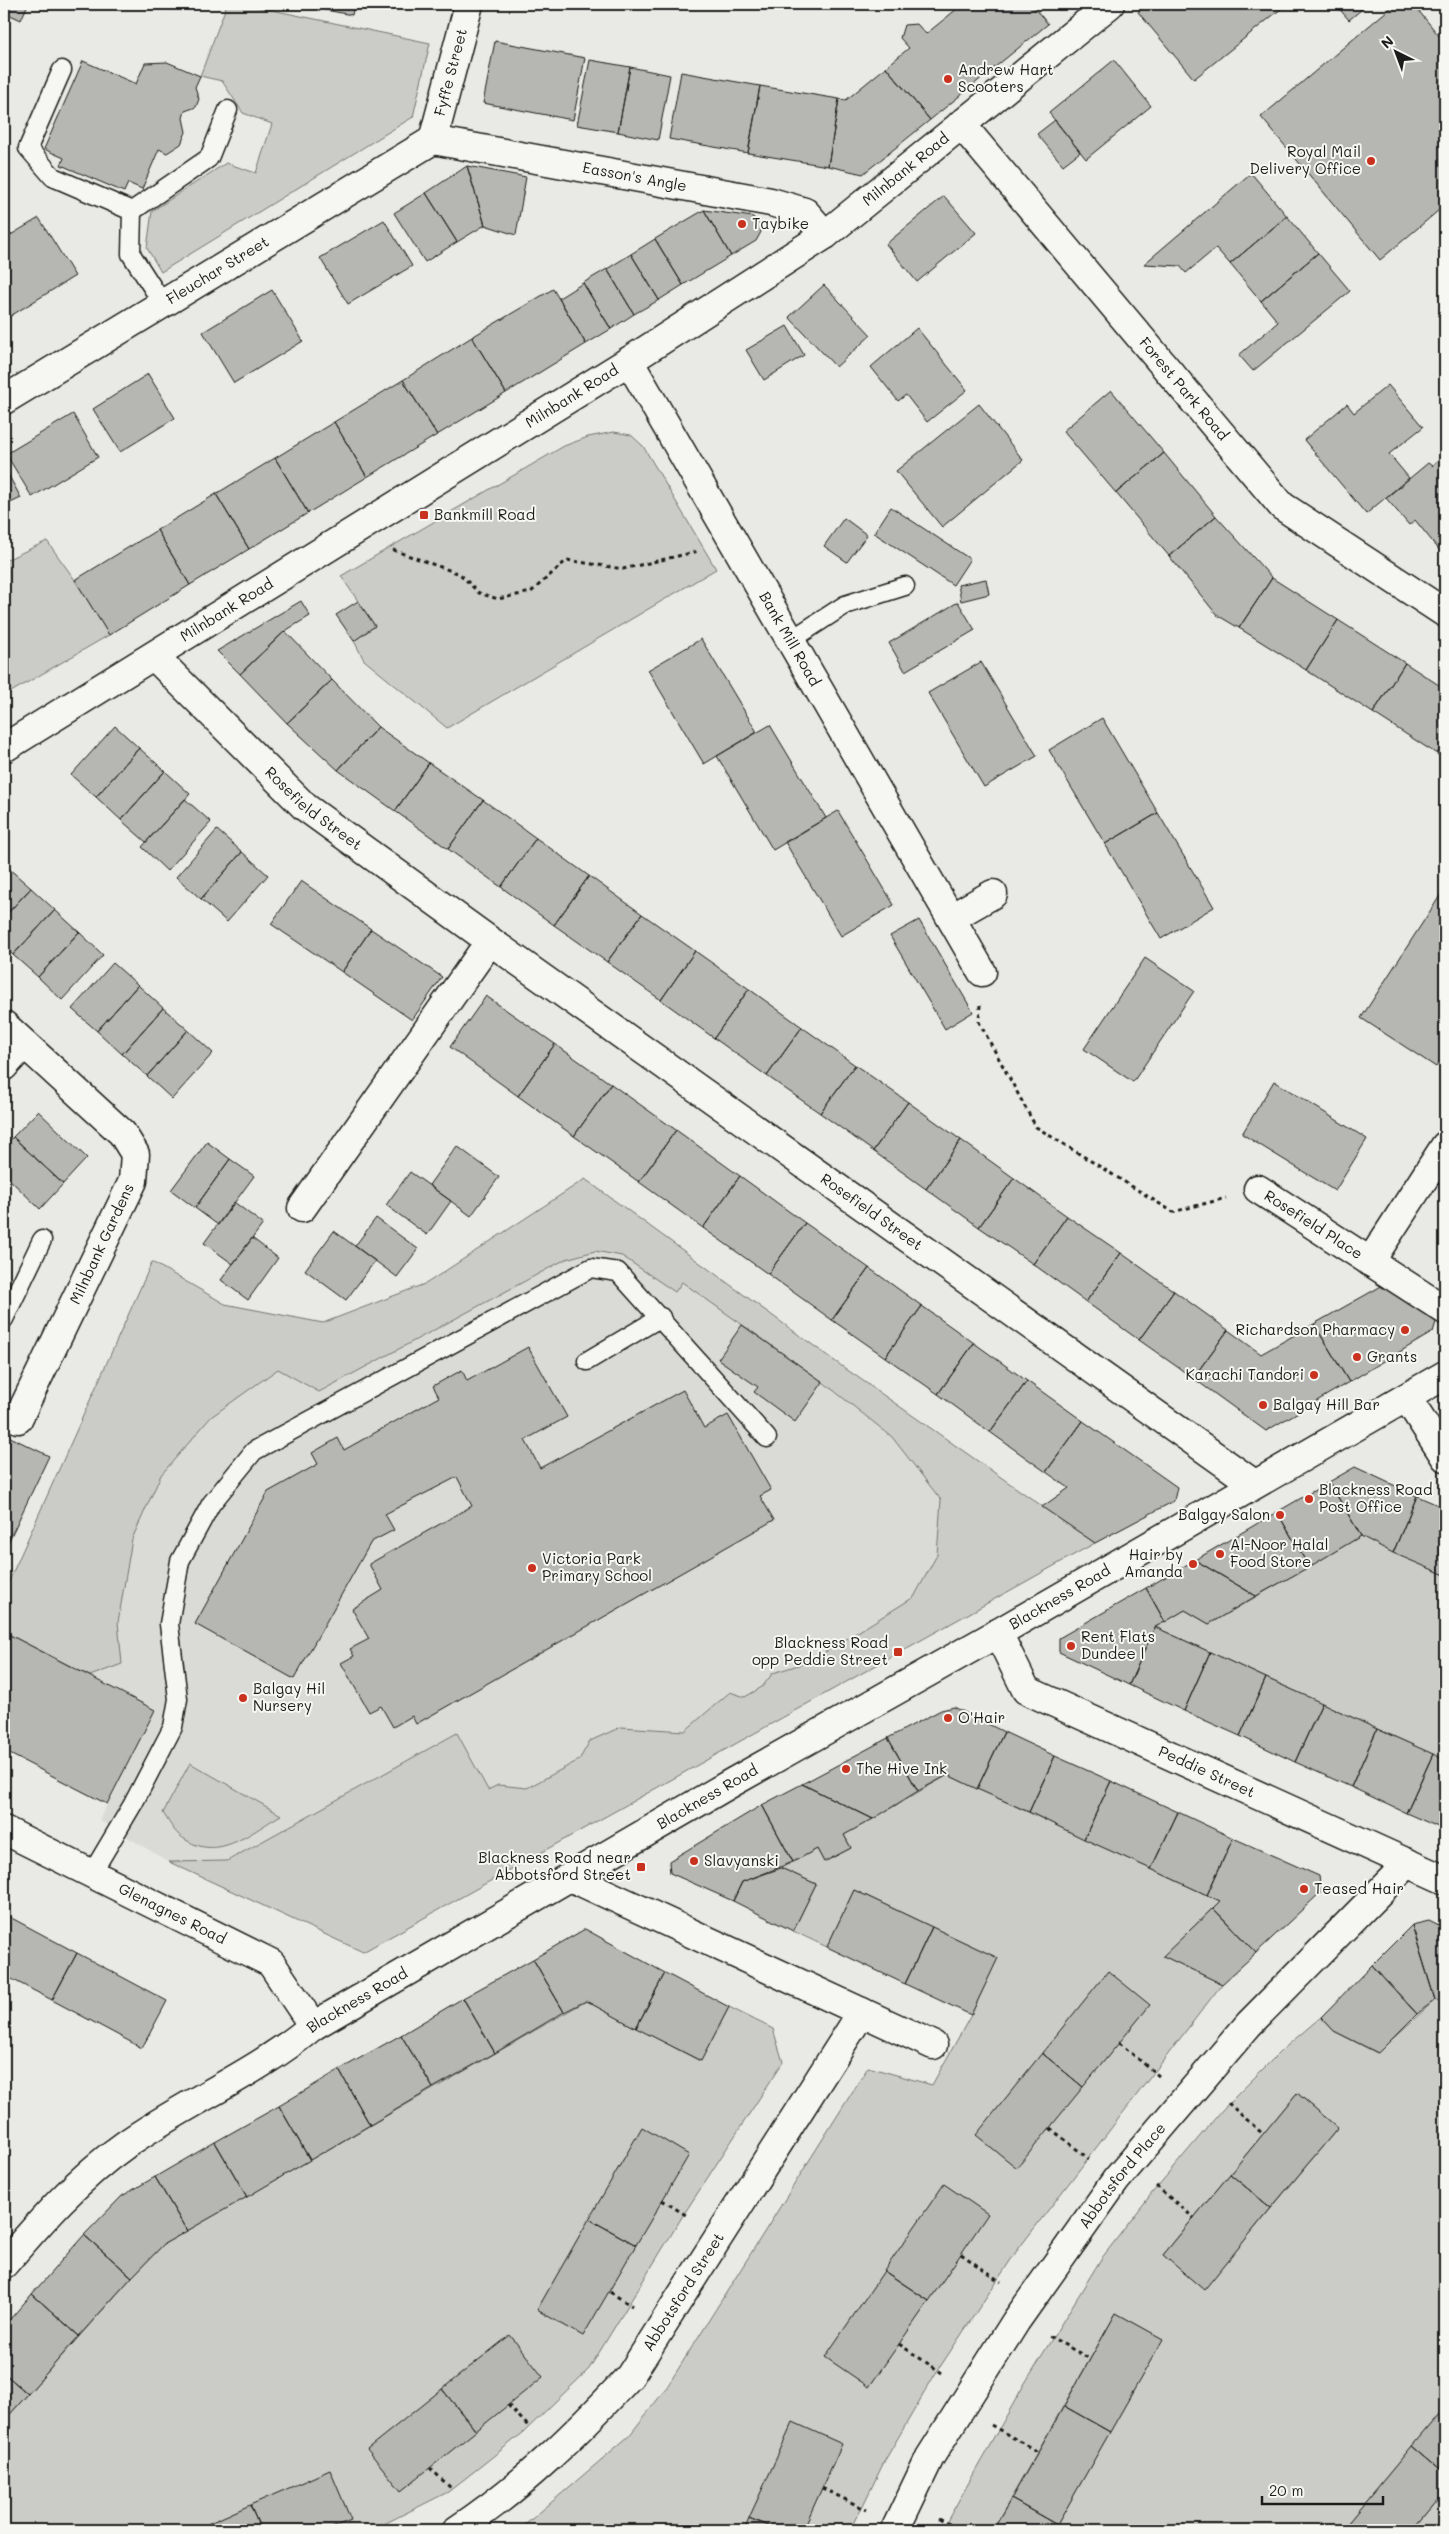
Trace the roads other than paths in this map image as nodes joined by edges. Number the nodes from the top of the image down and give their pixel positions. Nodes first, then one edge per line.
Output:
1 (469, 4) edge
2 (1110, 4) edge
3 (62, 70) dead end
4 (228, 110) dead end
5 (961, 124) junction
6 (433, 140) junction
7 (132, 211) junction
8 (825, 235) junction
9 (163, 304) junction
10 (629, 361) junction
11 (4, 400) edge
12 (906, 586) dead end
13 (1445, 613) edge
14 (791, 640) junction
15 (154, 656) junction
16 (4, 748) edge
17 (993, 894) dead end
18 (951, 918) junction
19 (490, 941) junction
20 (982, 972) road end
21 (4, 1025) edge
22 (24, 1044) junction
23 (4, 1066) edge
24 (1445, 1146) edge
25 (1258, 1189) road end
26 (302, 1208) dead end
27 (42, 1240) dead end
28 (1370, 1262) junction
29 (1445, 1310) edge
30 (661, 1318) junction
31 (4, 1319) edge
32 (587, 1361) dead end
33 (1445, 1375) edge
34 (1407, 1398) junction
35 (18, 1419) dead end
36 (767, 1438) dead end
37 (1445, 1457) edge
38 (1254, 1484) junction
39 (998, 1633) junction
40 (4, 1830) edge
41 (1408, 1864) junction
42 (92, 1872) junction
43 (570, 1877) junction
44 (1445, 1880) edge
45 (862, 2012) junction
46 (313, 2026) junction
47 (933, 2044) dead end
48 (4, 2264) edge
49 (457, 2530) edge
50 (895, 2530) edge

1 - 6 street, Fyffe Street
2 - 5 street, Milnbank Road
3 - 7 lane
4 - 7 lane
5 - 8 street, Milnbank Road
5 - 13 street, Forest Park Road
6 - 8 street, Easson's Angle
6 - 9 street, Fleuchar Street
7 - 9 lane
8 - 10 street, Milnbank Road
9 - 11 street, Fleuchar Street
10 - 14 street, Bank Mill Road
10 - 15 street, Milnbank Road
12 - 14 lane
14 - 18 street, Bank Mill Road
15 - 16 street, Milnbank Road
15 - 19 street, Rosefield Street
17 - 18 street
18 - 20 street, Bank Mill Road
19 - 26 street
19 - 38 street, Rosefield Street
21 - 22 street, Milnbank Gardens
22 - 23 street
22 - 35 street, Milnbank Gardens
24 - 28 street, Rosefield Place
25 - 28 street, Rosefield Place
27 - 31 lane
28 - 29 street, Rosefield Place
30 - 32 lane
30 - 36 lane
30 - 42 lane
33 - 34 street, Blackness Road
34 - 37 street
34 - 38 street, Blackness Road
38 - 39 street, Blackness Road
39 - 41 street, Peddie Street
39 - 43 street, Blackness Road
40 - 42 street, Glenagnes Road
41 - 44 street, Peddie Street
41 - 50 street, Abbotsford Place
42 - 46 street, Glenagnes Road
43 - 45 street
43 - 46 street, Blackness Road
45 - 47 street
45 - 49 street, Abbotsford Street
46 - 48 street, Blackness Road

